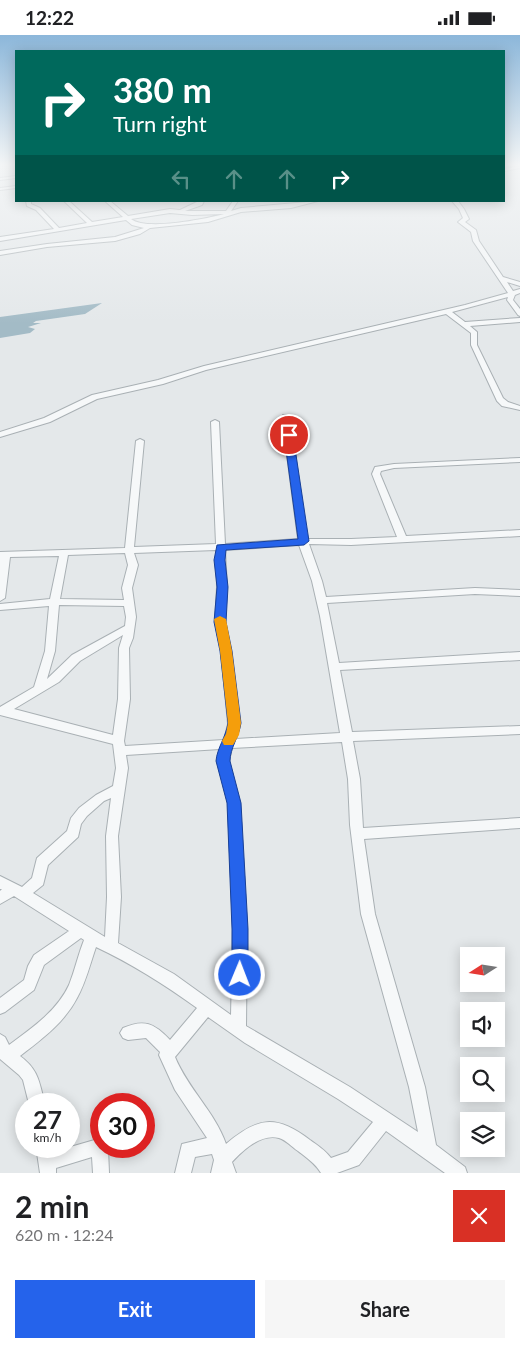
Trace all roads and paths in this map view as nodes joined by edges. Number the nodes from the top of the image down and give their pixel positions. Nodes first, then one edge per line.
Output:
1 (46, 217) edge
2 (83, 217) edge
3 (133, 217) edge
4 (218, 217) edge
5 (465, 217) edge
6 (126, 218) junction
7 (90, 224) junction
8 (149, 227) junction
9 (57, 229) junction
10 (0, 239) edge
11 (0, 253) edge
12 (501, 278) junction
13 (520, 284) edge
14 (520, 291) edge
15 (512, 294) junction
16 (446, 311) junction
17 (520, 314) edge
18 (520, 320) edge
19 (463, 324) junction
20 (520, 408) edge
21 (286, 417) dead end
22 (216, 422) dead end
23 (0, 435) edge
24 (140, 441) dead end
25 (520, 460) edge
26 (520, 533) edge
27 (402, 539) junction
28 (304, 541) junction
29 (221, 547) junction
30 (128, 550) junction
31 (64, 553) junction
32 (3, 555) edge
33 (520, 593) edge
34 (0, 598) edge
35 (321, 600) junction
36 (54, 602) junction
37 (129, 603) junction
38 (0, 607) edge
39 (130, 627) junction
40 (520, 656) edge
41 (333, 667) junction
42 (39, 687) junction
43 (1, 711) edge
44 (520, 730) edge
45 (346, 737) junction
46 (226, 745) junction
47 (119, 746) junction
48 (119, 789) junction
49 (520, 823) edge
50 (358, 833) junction
51 (12, 888) edge
52 (0, 898) edge
53 (87, 934) junction
54 (111, 947) junction
55 (0, 1007) edge
56 (207, 1007) junction
57 (238, 1029) junction
58 (128, 1033) dead end
59 (4, 1049) edge
60 (170, 1051) junction
61 (34, 1093) edge
62 (384, 1121) junction
63 (216, 1145) junction
64 (428, 1149) junction
65 (47, 1165) edge
66 (223, 1169) edge
67 (328, 1170) edge
68 (452, 1171) edge
69 (101, 1173) edge
70 (183, 1173) edge

1 - 9 street
2 - 7 street
3 - 6 street
4 - 8 street
5 - 12 street
6 - 7 street
6 - 8 street
7 - 9 street
8 - 11 street
9 - 10 street
12 - 13 street
12 - 15 street
14 - 15 street
15 - 16 street
15 - 17 street
16 - 19 street
16 - 23 street
18 - 19 street
19 - 20 street
21 - 28 street
22 - 29 street
24 - 30 street
25 - 27 street
26 - 27 street
27 - 28 street
28 - 29 street
28 - 35 street
29 - 30 street
29 - 46 street
30 - 31 street
30 - 37 street
31 - 32 street
31 - 36 street
32 - 34 street
33 - 35 street
35 - 41 street
36 - 37 street
36 - 38 street
36 - 42 street
37 - 39 street
39 - 42 street
39 - 47 street
40 - 41 street
41 - 45 street
42 - 43 street
43 - 47 street
44 - 45 street
45 - 46 street
45 - 50 street
46 - 47 street
46 - 57 street
47 - 48 street
48 - 51 street
48 - 54 street
49 - 50 street
50 - 64 street
51 - 52 street
51 - 53 street
53 - 54 street
53 - 55 street
53 - 59 street
54 - 56 street
56 - 57 street
56 - 60 street
57 - 62 street
58 - 60 street
59 - 61 street
60 - 63 street
62 - 64 street
62 - 67 street
63 - 66 street
63 - 70 street
64 - 68 street
65 - 69 street
66 - 67 street

